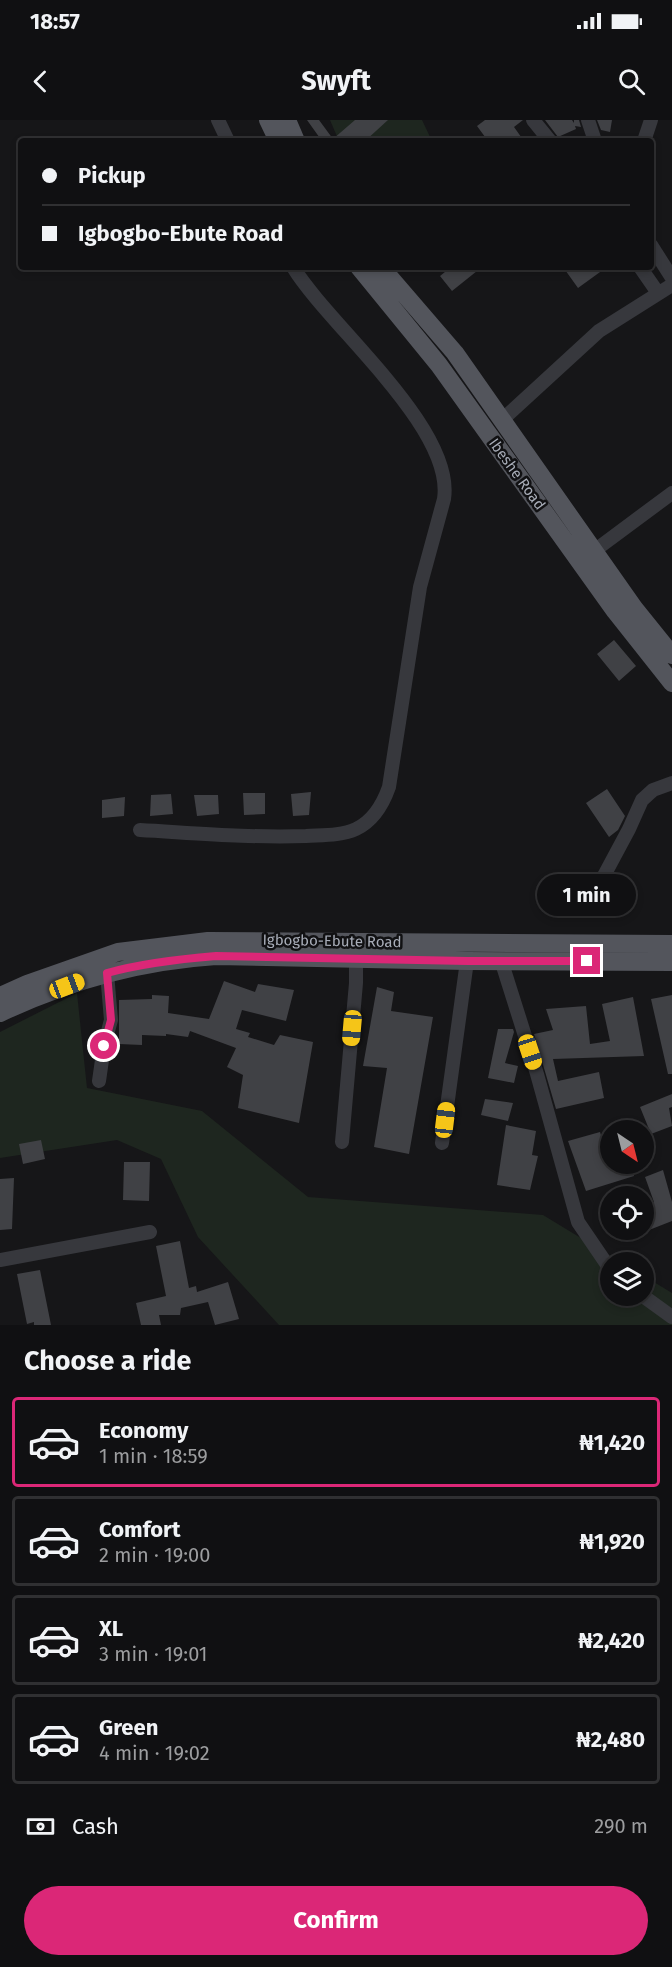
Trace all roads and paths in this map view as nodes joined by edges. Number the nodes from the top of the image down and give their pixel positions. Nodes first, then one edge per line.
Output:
1 (218, 120) edge
2 (268, 120) edge
3 (287, 120) edge
4 (533, 120) edge
5 (588, 120) edge
6 (651, 120) edge
7 (227, 138) edge
8 (277, 138) edge
9 (295, 138) edge
10 (548, 138) edge
11 (594, 138) edge
12 (645, 138) edge
13 (654, 250) edge
14 (295, 270) edge
15 (361, 270) edge
16 (384, 270) edge
17 (642, 270) edge
18 (672, 278) edge
19 (672, 285) edge
20 (658, 293) junction
21 (502, 420) junction
22 (672, 493) edge
23 (594, 551) junction
24 (672, 655) edge
25 (672, 683) edge
26 (672, 783) edge
27 (140, 830) dead end
28 (599, 885) dead end
29 (672, 944) edge
30 (356, 959) junction
31 (501, 960) junction
32 (467, 961) junction
33 (672, 962) edge
34 (107, 973) junction
35 (0, 996) edge
36 (0, 1013) edge
37 (99, 1081) dead end
38 (342, 1142) dead end
39 (442, 1143) dead end
40 (150, 1232) dead end
41 (600, 1254) edge
42 (0, 1260) edge
43 (654, 1304) edge
44 (672, 1317) edge

1 - 7 street
2 - 8 main road
3 - 9 main road
4 - 10 street
5 - 11 street
6 - 12 street
13 - 18 street
14 - 27 street
15 - 25 main road, Ibeshe Road
16 - 21 main road, Ibeshe Road
17 - 20 street
19 - 20 street
20 - 21 street
21 - 23 main road, Ibeshe Road
22 - 23 street
23 - 24 main road, Ibeshe Road
26 - 28 street
29 - 35 main road, Igbogbo-Ebute Road
30 - 32 main road, Igbogbo-Ebute Road
30 - 34 main road, Igbogbo-Ebute Road
30 - 38 street
31 - 32 main road, Igbogbo-Ebute Road
31 - 33 main road, Igbogbo-Ebute Road
31 - 41 street
32 - 39 street
34 - 36 main road, Igbogbo-Ebute Road
34 - 37 street
40 - 42 street
43 - 44 street

